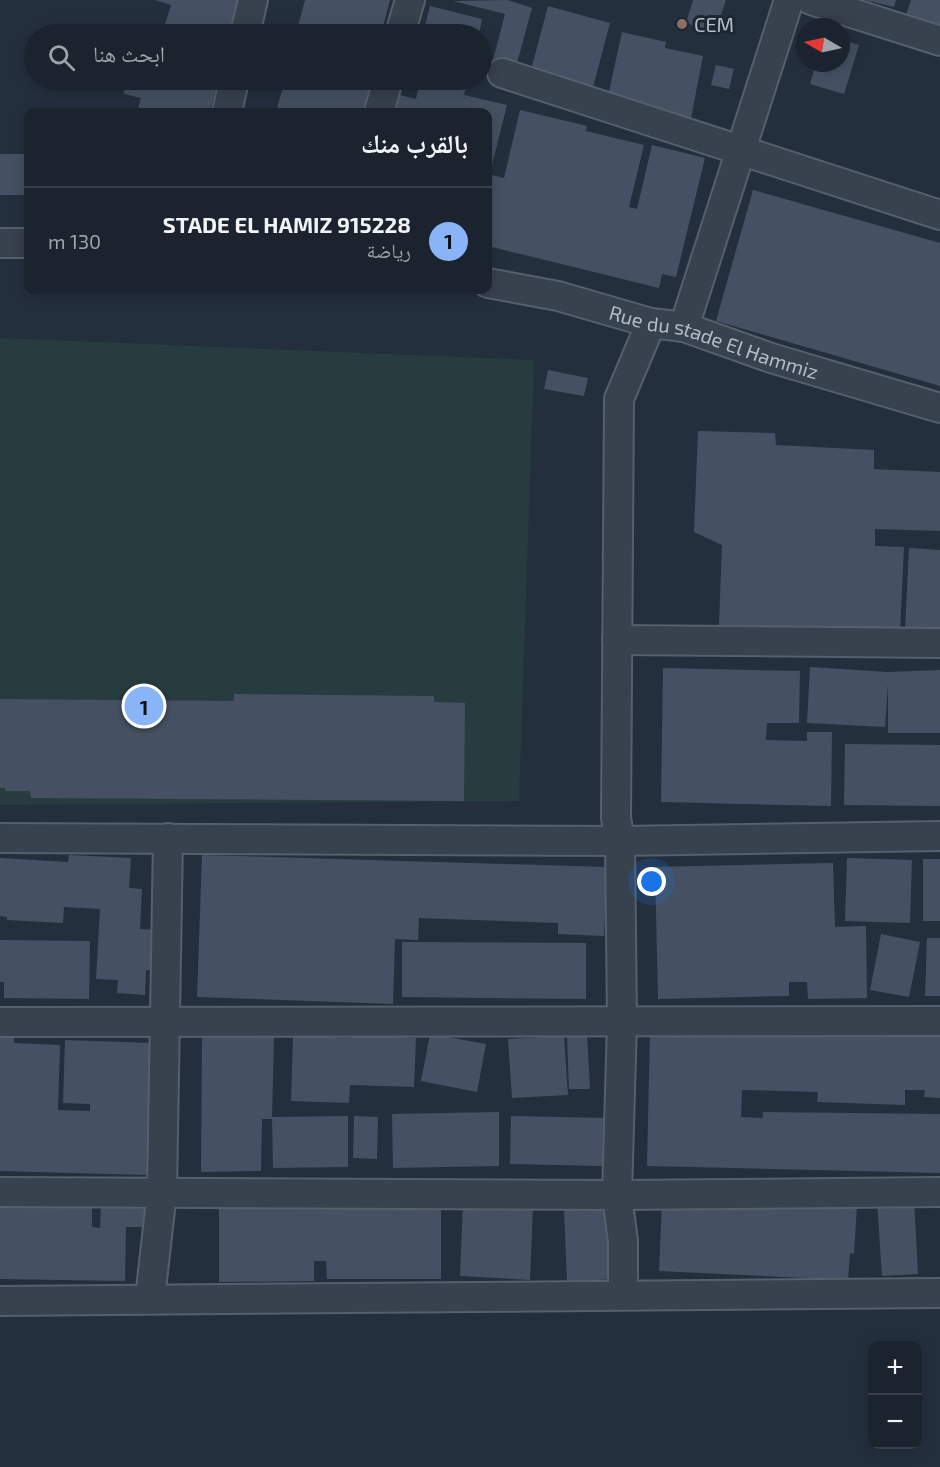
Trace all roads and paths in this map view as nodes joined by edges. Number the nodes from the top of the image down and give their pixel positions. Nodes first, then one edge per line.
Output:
1 (253, 0) edge
2 (410, 0) edge
3 (789, 0) edge
4 (811, 0) edge
5 (247, 24) edge
6 (403, 24) edge
7 (940, 41) edge
8 (502, 73) dead end
9 (232, 90) edge
10 (385, 90) edge
11 (228, 108) edge
12 (380, 108) edge
13 (740, 150) junction
14 (940, 215) edge
15 (0, 243) edge
16 (24, 243) edge
17 (492, 284) edge
18 (651, 323) junction
19 (684, 327) junction
20 (940, 408) edge
21 (617, 640) junction
22 (940, 643) edge
23 (940, 836) edge
24 (0, 838) edge
25 (168, 838) junction
26 (620, 841) junction
27 (0, 1022) edge
28 (621, 1022) junction
29 (940, 1022) edge
30 (166, 1023) junction
31 (0, 1192) edge
32 (162, 1192) junction
33 (940, 1192) edge
34 (617, 1195) junction
35 (940, 1293) edge
36 (623, 1294) junction
37 (150, 1298) junction
38 (0, 1301) edge

1 - 5 street
2 - 6 street
3 - 13 street
4 - 7 street
8 - 13 street
9 - 11 street
10 - 12 street
13 - 14 street
13 - 19 street
15 - 16 street
17 - 18 street, Rue du stade El Hammiz
18 - 19 street, Rue du stade El Hammiz
18 - 21 street
19 - 20 street, Rue du stade El Hammiz
21 - 22 street
21 - 26 street
23 - 26 street
24 - 25 street
25 - 26 street
25 - 30 street
26 - 28 street
27 - 30 street
28 - 29 street
28 - 30 street
28 - 34 street
30 - 32 street
31 - 32 street
32 - 34 street
32 - 37 street
33 - 34 street
34 - 36 street
35 - 36 street
36 - 37 street
37 - 38 street

